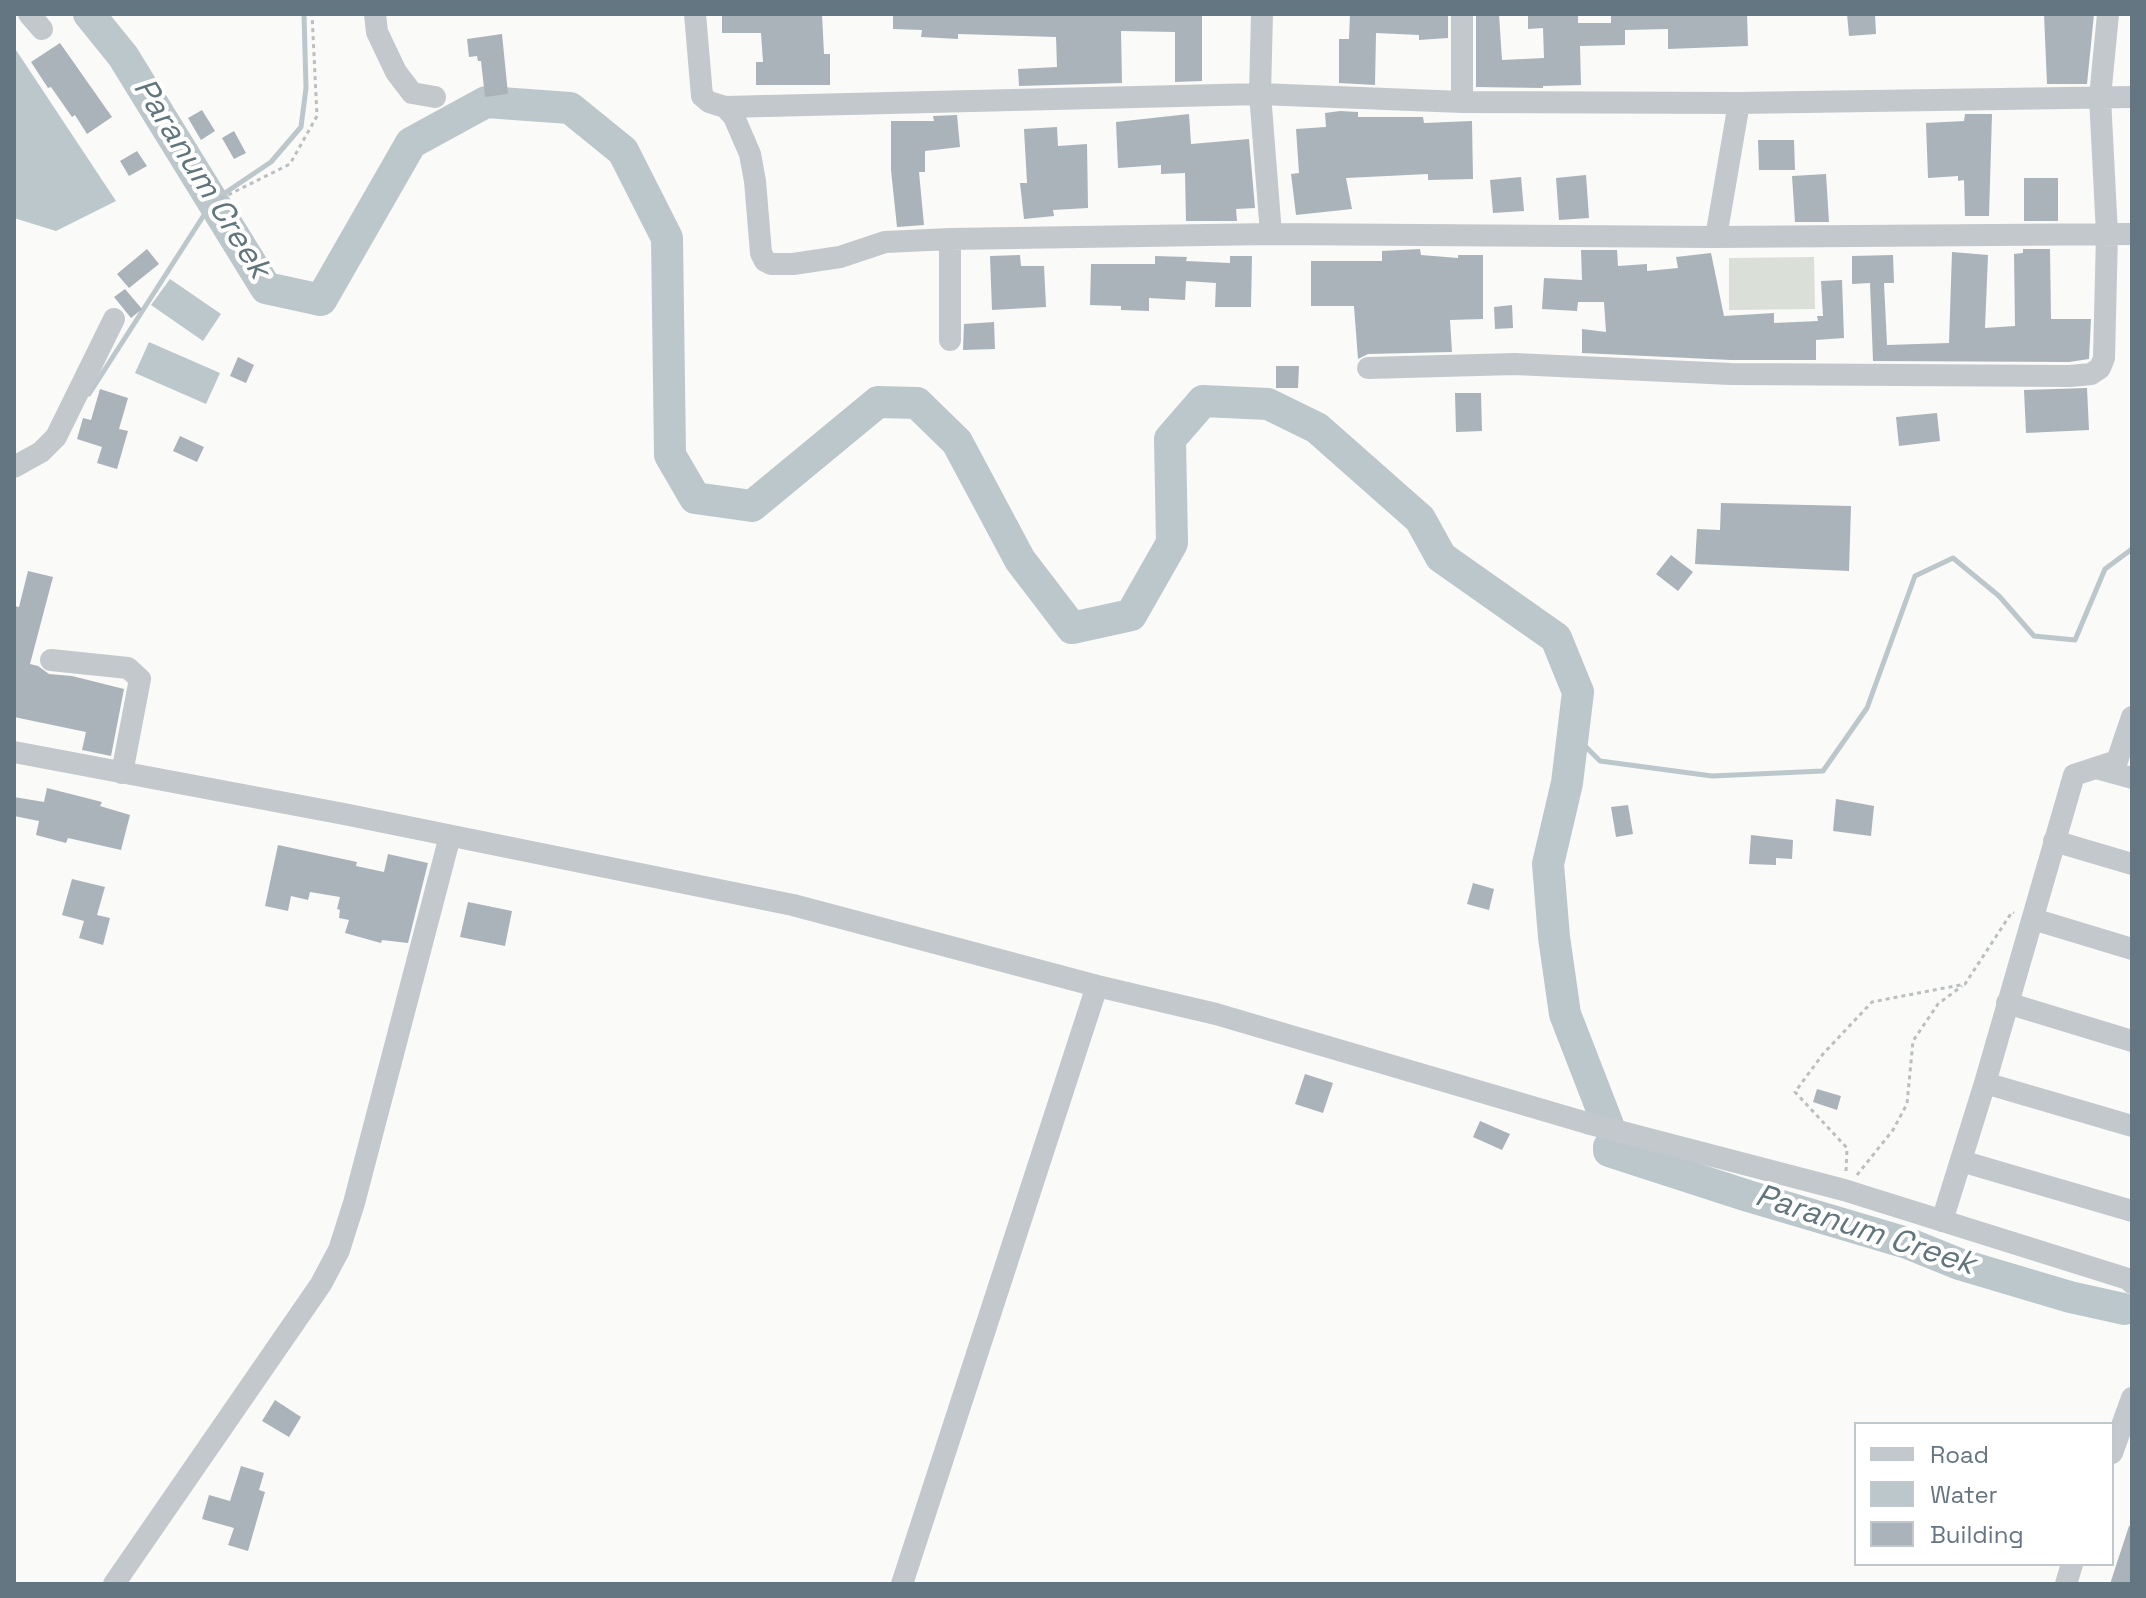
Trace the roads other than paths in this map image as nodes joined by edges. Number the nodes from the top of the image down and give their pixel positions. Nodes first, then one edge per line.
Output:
1 (375, 14) edge
2 (695, 14) edge
3 (1262, 14) edge
4 (1462, 14) edge
5 (2108, 14) edge
6 (1260, 94) junction
7 (435, 97) dead end
8 (2100, 97) junction
9 (2132, 97) edge
10 (1462, 102) junction
11 (1739, 103) junction
12 (725, 107) junction
13 (1271, 234) junction
14 (2107, 234) junction
15 (2132, 234) edge
16 (1716, 237) junction
17 (950, 239) junction
18 (114, 319) dead end
19 (950, 340) dead end
20 (1368, 368) dead end
21 (14, 467) edge
22 (51, 660) dead end
23 (2132, 717) edge
24 (14, 752) edge
25 (2096, 768) junction
26 (122, 773) junction
27 (2132, 778) edge
28 (450, 836) junction
29 (2054, 841) junction
30 (2132, 864) edge
31 (2033, 919) junction
32 (2132, 949) edge
33 (1097, 986) junction
34 (2007, 1003) junction
35 (2132, 1041) edge
36 (1985, 1083) junction
37 (2132, 1126) edge
38 (1961, 1161) junction
39 (2132, 1211) edge
40 (1942, 1221) junction
41 (2132, 1283) edge
42 (2132, 1398) edge
43 (2114, 1448) edge
44 (114, 1584) edge
45 (902, 1584) edge

1 - 7 street
2 - 12 street
3 - 6 street
4 - 10 street
5 - 8 street
6 - 10 street
6 - 12 street
6 - 13 street
8 - 9 street
8 - 11 street
8 - 14 street
10 - 11 street
11 - 16 street
12 - 17 street
13 - 16 street
13 - 17 street
14 - 15 street
14 - 16 street
14 - 20 street
17 - 19 street
18 - 21 street
22 - 26 street
23 - 25 street
24 - 26 street
25 - 27 street
25 - 29 street
26 - 28 street
28 - 33 street
28 - 44 street
29 - 30 street
29 - 31 street
31 - 32 street
31 - 34 street
33 - 40 street
33 - 45 street
34 - 35 street
34 - 36 street
36 - 37 street
36 - 38 street
38 - 39 street
38 - 40 street
40 - 41 street
42 - 43 street

